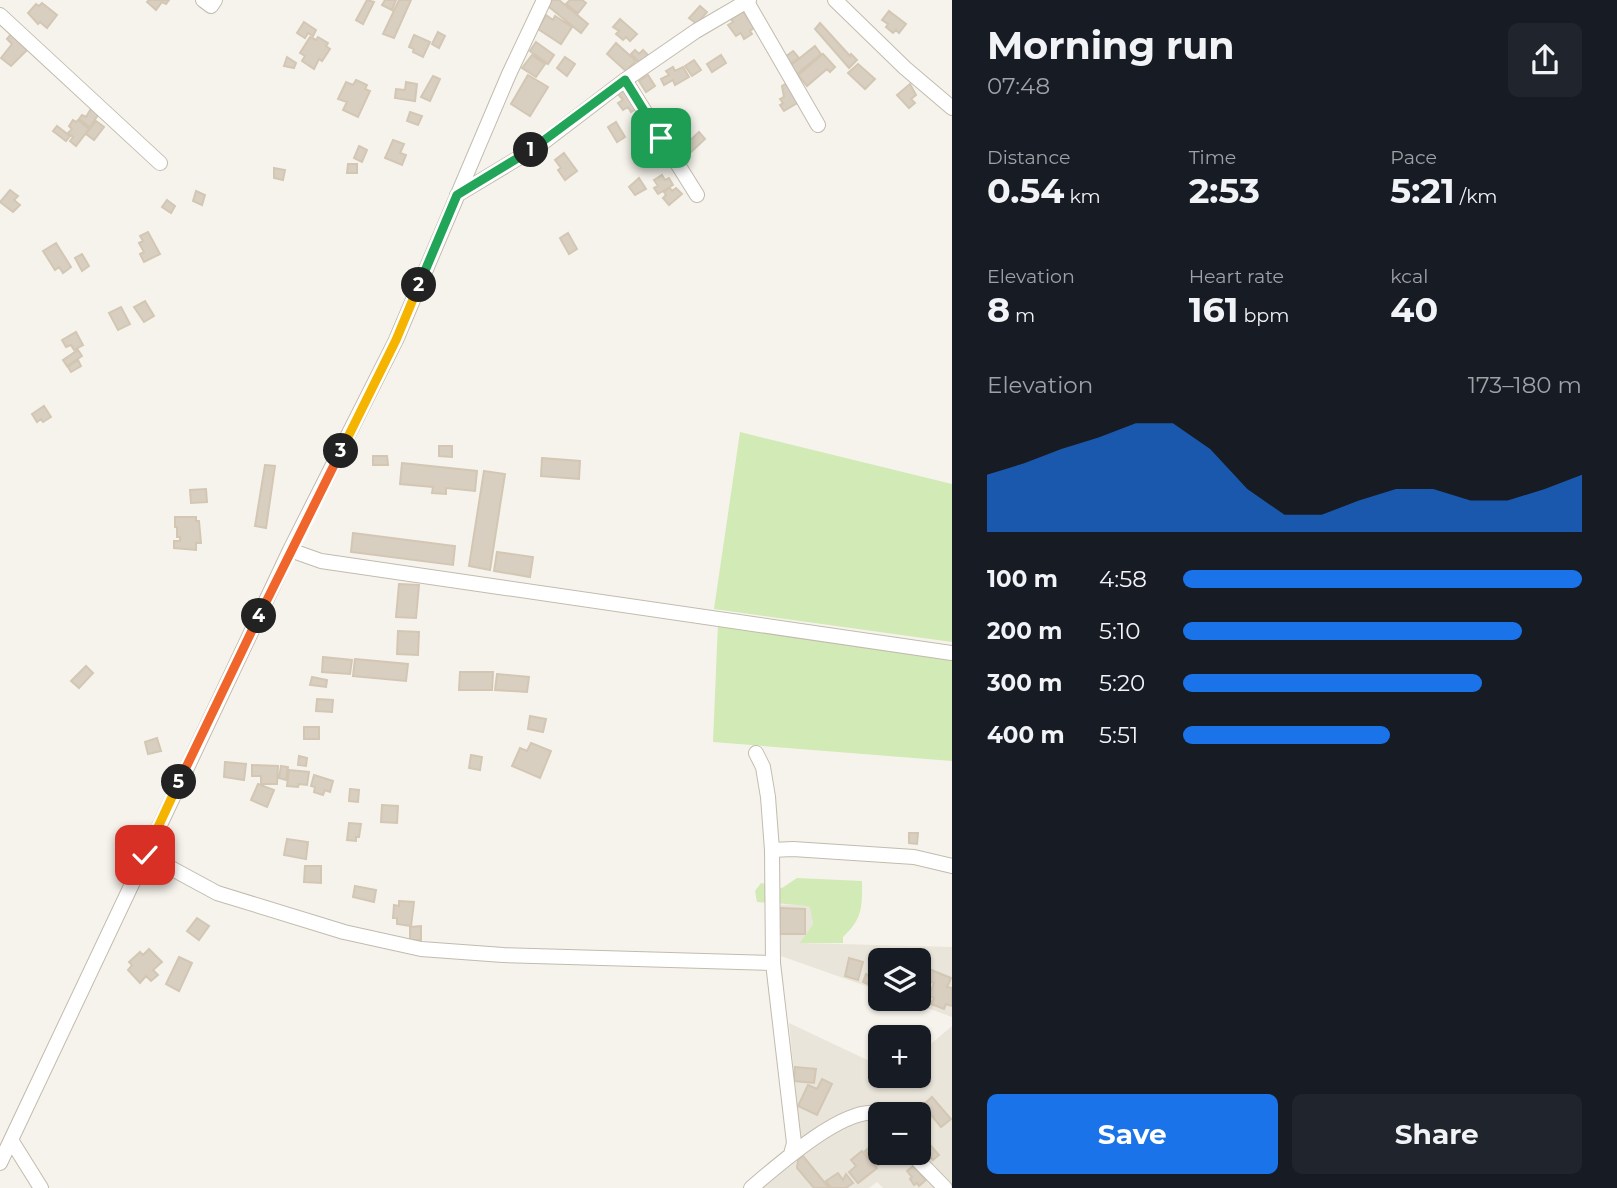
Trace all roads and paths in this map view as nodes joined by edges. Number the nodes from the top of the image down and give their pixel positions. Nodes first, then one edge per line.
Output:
1 (203, 0) edge
2 (215, 0) edge
3 (544, 0) edge
4 (835, 0) edge
5 (748, 1) edge
6 (0, 15) edge
7 (625, 80) junction
8 (952, 108) edge
9 (818, 125) dead end
10 (160, 163) dead end
11 (457, 195) junction
12 (697, 195) dead end
13 (290, 550) junction
14 (952, 653) edge
15 (756, 753) dead end
16 (772, 850) junction
17 (145, 855) junction
18 (952, 866) edge
19 (773, 963) junction
20 (868, 1111) edge
21 (11, 1140) junction
22 (792, 1154) junction
23 (0, 1163) edge
24 (923, 1165) edge
25 (41, 1188) edge
26 (751, 1188) edge
27 (945, 1188) edge

1 - 2 street
3 - 11 street
4 - 8 street
5 - 7 street
5 - 9 street
6 - 10 street
7 - 11 street
7 - 12 street
11 - 13 street
13 - 14 street
13 - 17 street
15 - 16 street
16 - 18 street
16 - 19 street
17 - 19 street
17 - 21 street
19 - 22 street
20 - 22 street
21 - 23 street
21 - 25 street
22 - 26 street
24 - 27 street

